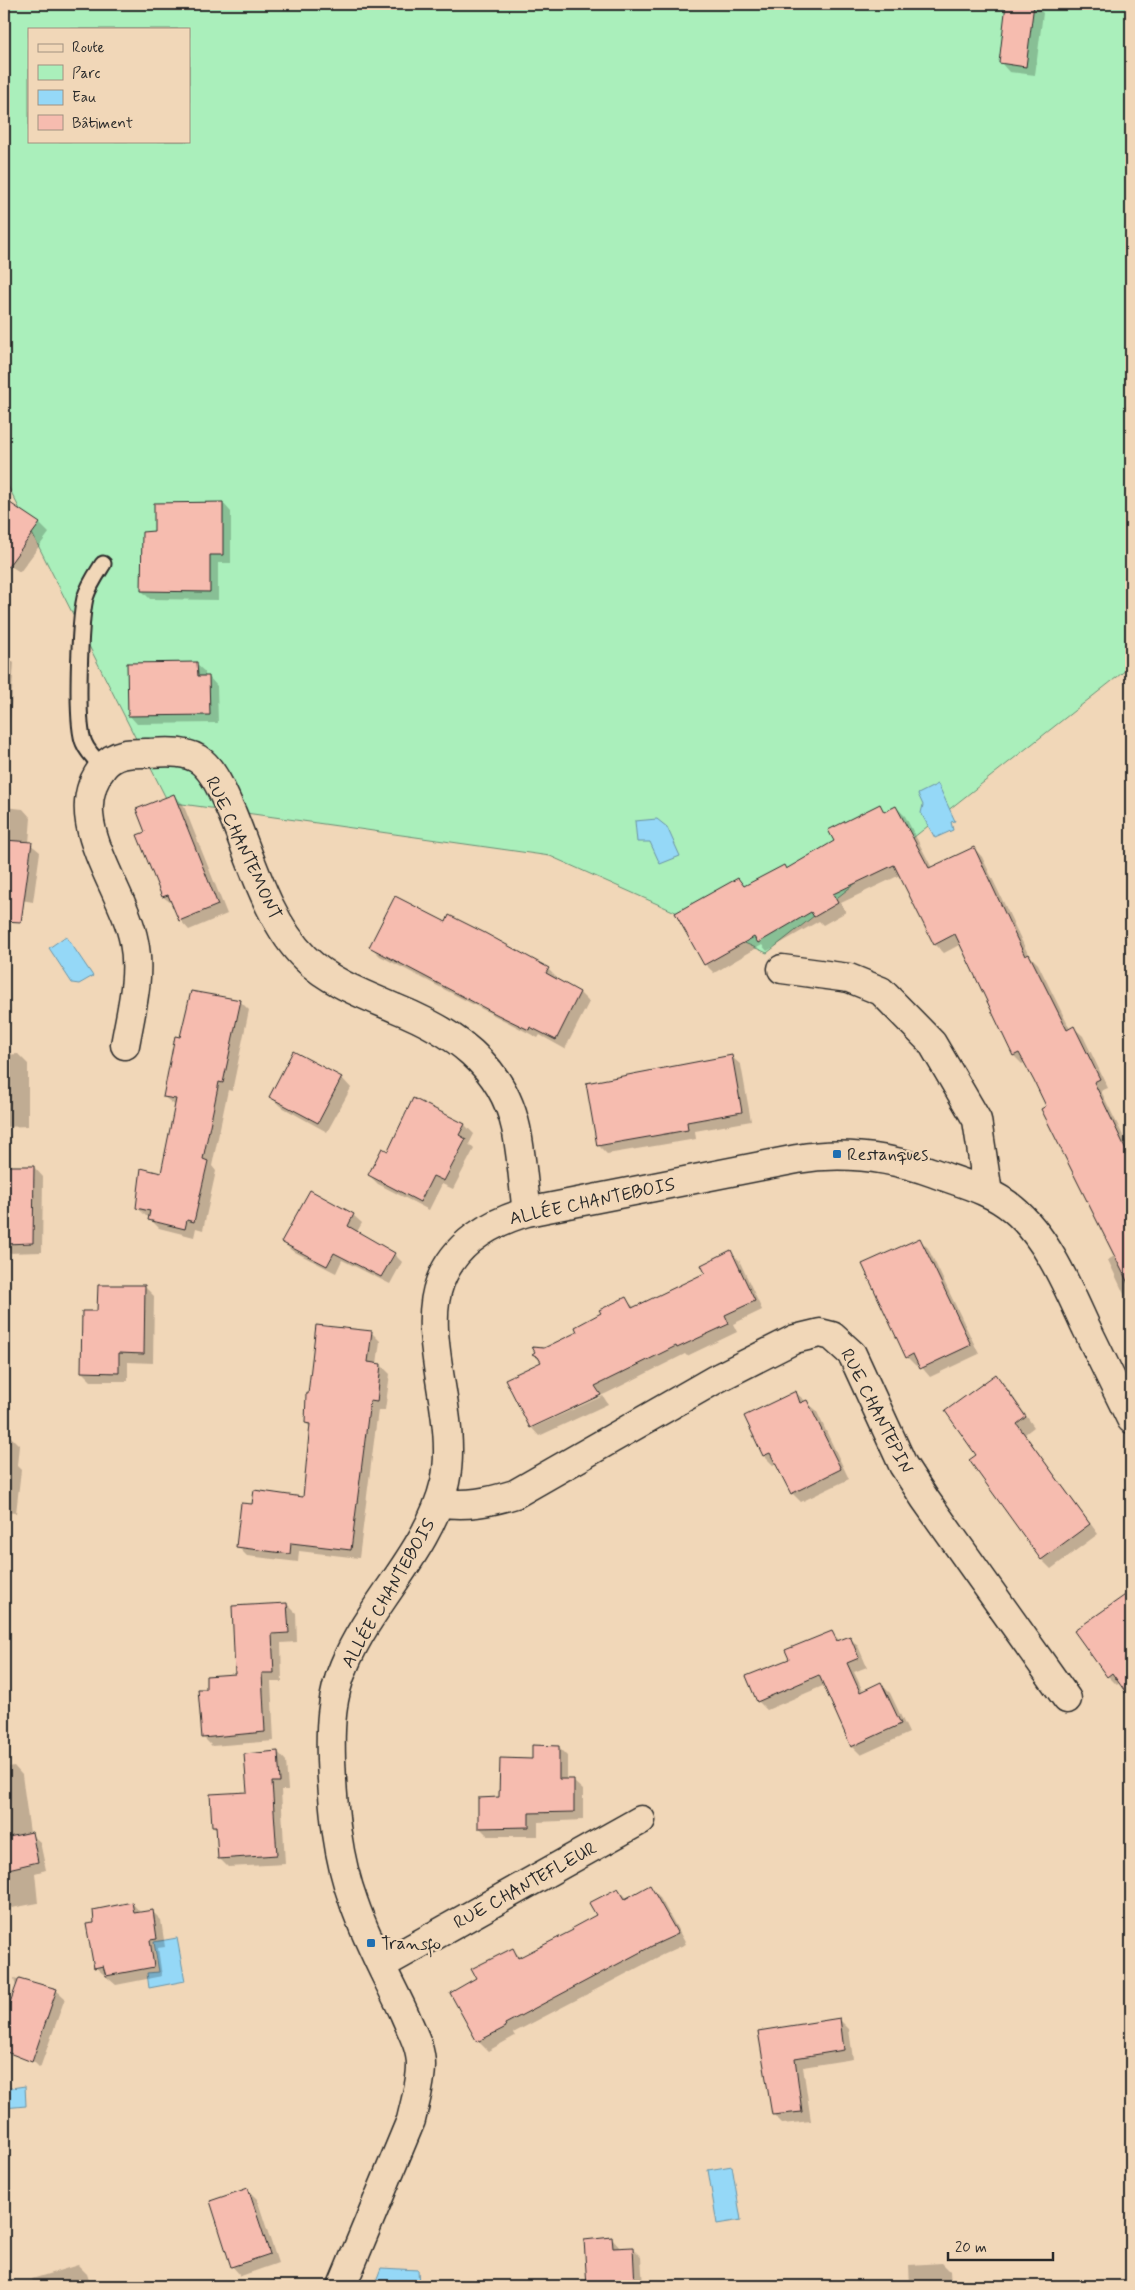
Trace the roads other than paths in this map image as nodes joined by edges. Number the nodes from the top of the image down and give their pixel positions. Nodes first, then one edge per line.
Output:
1 (103, 564) dead end
2 (104, 767) junction
3 (782, 969) dead end
4 (126, 1045) dead end
5 (988, 1193) junction
6 (527, 1212) junction
7 (1131, 1419) edge
8 (439, 1502) junction
9 (1067, 1699) dead end
10 (641, 1820) dead end
11 (382, 1965) junction
12 (342, 2286) edge

1 - 2 lane
2 - 4 street
2 - 6 street, RUE CHANTEMONT
3 - 5 street
5 - 6 street, ALLÉE CHANTEBOIS
5 - 7 street, ALLÉE CHANTEBOIS
6 - 8 street, ALLÉE CHANTEBOIS
8 - 9 street, RUE CHANTEPIN
8 - 11 street, ALLÉE CHANTEBOIS
10 - 11 street, RUE CHANTEFLEUR
11 - 12 street, ALLÉE CHANTEBOIS

